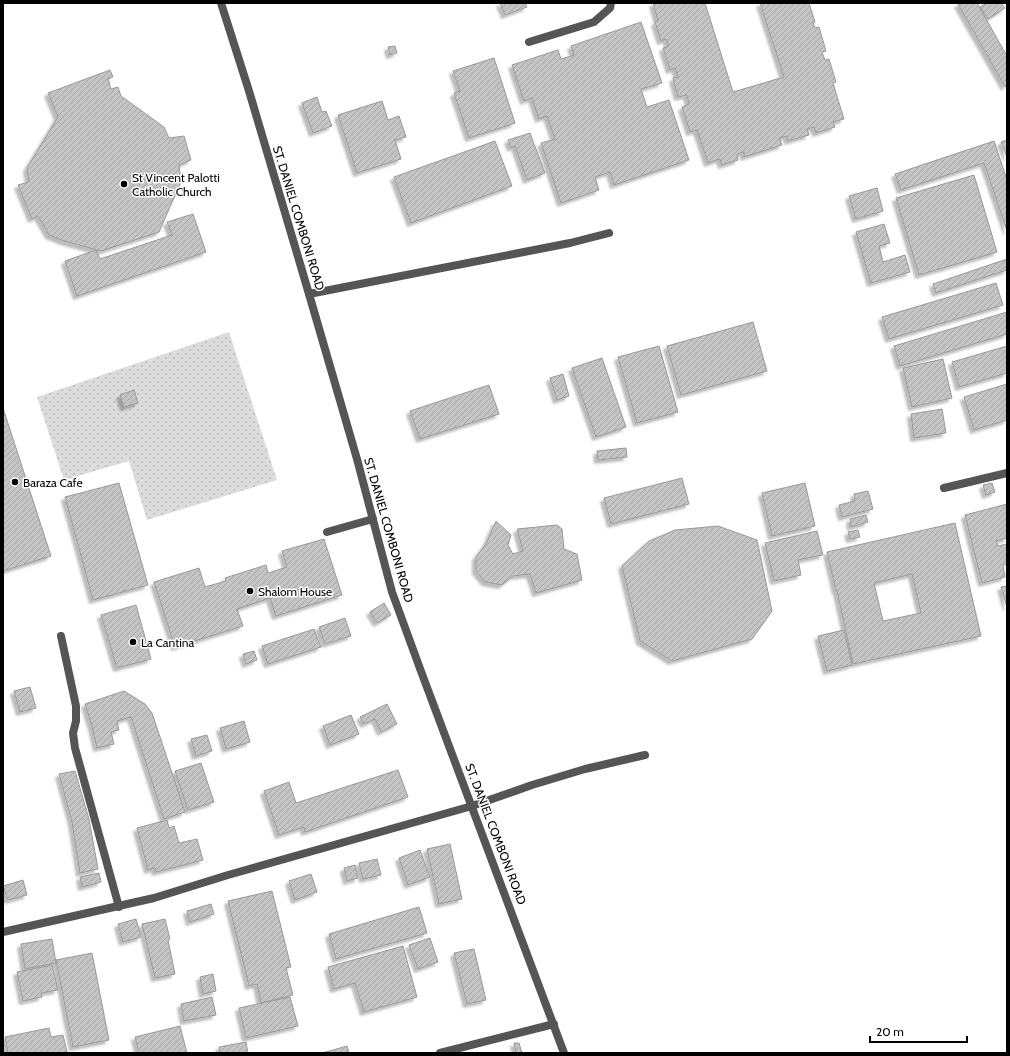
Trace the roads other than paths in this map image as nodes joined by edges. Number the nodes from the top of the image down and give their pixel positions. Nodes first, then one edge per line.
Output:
1 (221, 3) edge
2 (611, 3) edge
3 (529, 42) dead end
4 (609, 233) dead end
5 (309, 294) junction
6 (1007, 473) edge
7 (944, 488) dead end
8 (373, 519) junction
9 (327, 532) dead end
10 (61, 636) dead end
11 (645, 755) dead end
12 (472, 806) junction
13 (119, 907) junction
14 (3, 932) edge
15 (554, 1024) junction
16 (440, 1053) edge
17 (564, 1053) edge

1 - 5 street, ST. DANIEL COMBONI ROAD
2 - 3 street
4 - 5 street
5 - 8 street, ST. DANIEL COMBONI ROAD
6 - 7 street
8 - 9 street
8 - 12 street, ST. DANIEL COMBONI ROAD
10 - 13 street
11 - 12 street
12 - 13 street
12 - 15 street, ST. DANIEL COMBONI ROAD
13 - 14 street
15 - 16 street
15 - 17 street, ST. DANIEL COMBONI ROAD

